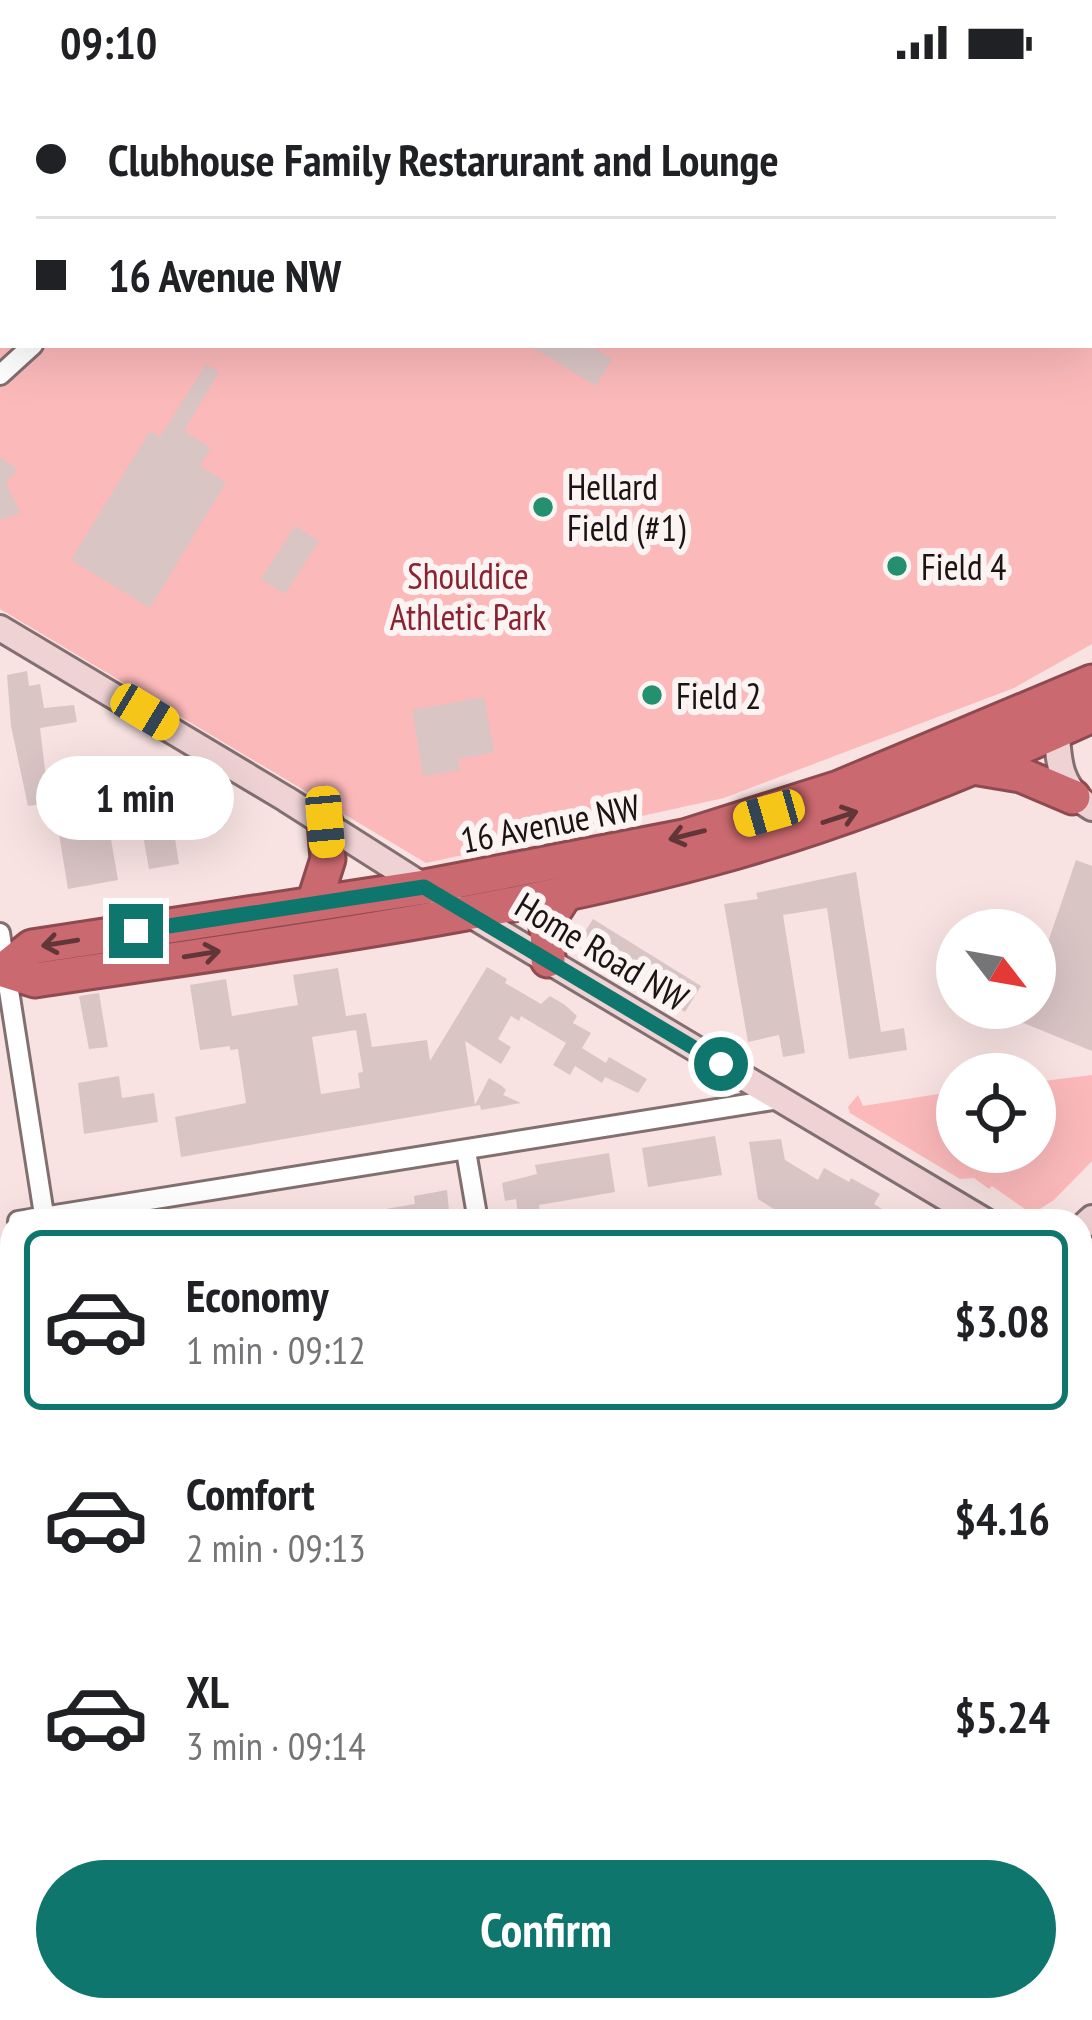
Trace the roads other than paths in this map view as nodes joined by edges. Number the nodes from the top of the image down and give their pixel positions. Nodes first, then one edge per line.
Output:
1 (30, 348) edge
2 (0, 375) edge
3 (0, 628) edge
4 (1092, 682) edge
5 (1056, 715) junction
6 (1092, 716) edge
7 (972, 766) junction
8 (1082, 802) edge
9 (325, 822) junction
10 (424, 887) junction
11 (565, 894) junction
12 (314, 903) junction
13 (466, 912) junction
14 (0, 933) edge
15 (548, 960) junction
16 (3, 968) edge
17 (779, 1099) junction
18 (466, 1151) junction
19 (43, 1209) edge
20 (107, 1209) edge
21 (476, 1209) edge
22 (965, 1209) edge

1 - 2 street
3 - 9 street, Home Road NW
4 - 5 highway, 16 Avenue NW
5 - 6 highway, 16 Avenue NW
5 - 7 highway, 16 Avenue NW
5 - 8 street
5 -> 10 highway, 16 Avenue NW
7 - 8 highway
11 -> 7 highway, 16 Avenue NW
9 - 10 street, Home Road NW
9 - 12 highway
10 - 12 highway, 16 Avenue NW
10 - 13 street, Home Road NW
11 - 13 highway, 16 Avenue NW
11 - 15 highway
12 -> 16 highway, 16 Avenue NW
13 - 15 street, Home Road NW
16 -> 13 highway, 16 Avenue NW
14 - 16 street
15 - 17 street, Home Road NW
16 - 19 street
17 - 18 street
17 - 22 street, Home Road NW
18 - 20 street
18 - 21 street

